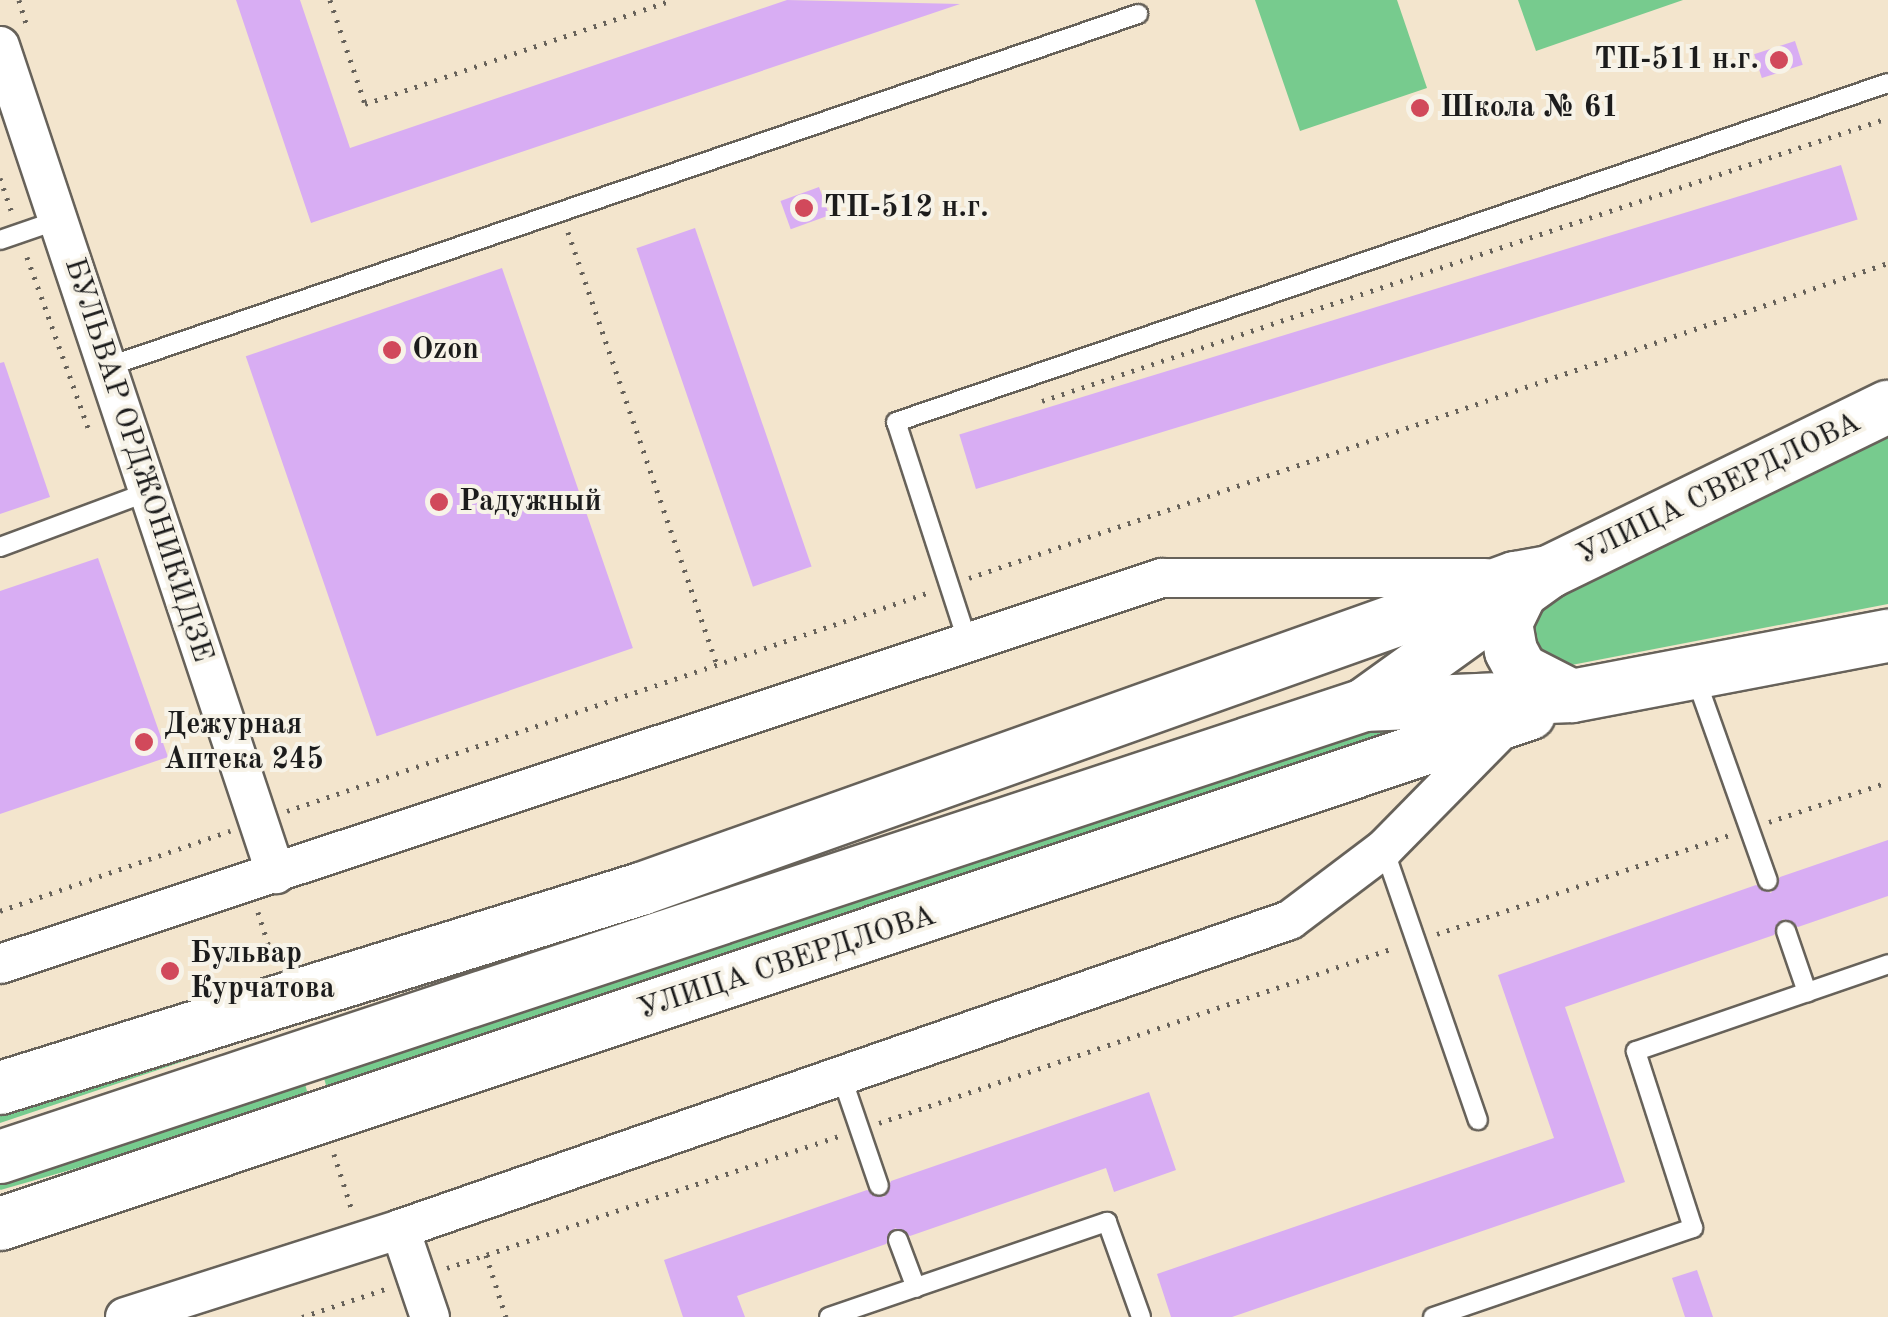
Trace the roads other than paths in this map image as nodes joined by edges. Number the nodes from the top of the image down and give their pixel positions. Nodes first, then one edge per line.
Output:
1 (1138, 14) dead end
2 (1, 54) edge
3 (1888, 83) edge
4 (58, 220) junction
5 (0, 240) edge
6 (107, 368) junction
7 (1888, 406) edge
8 (148, 492) junction
9 (0, 547) edge
10 (1529, 580) junction
11 (1888, 636) edge
12 (968, 642) junction
13 (1695, 676) junction
14 (1572, 696) junction
15 (1364, 705) junction
16 (1510, 722) junction
17 (1384, 849) junction
18 (276, 874) junction
19 (1768, 881) dead end
20 (1786, 931) dead end
21 (0, 964) edge
22 (1888, 964) edge
23 (1806, 992) junction
24 (840, 1075) junction
25 (0, 1088) edge
26 (1478, 1120) dead end
27 (0, 1157) edge
28 (879, 1186) dead end
29 (0, 1224) edge
30 (400, 1229) junction
31 (898, 1240) dead end
32 (916, 1288) junction
33 (125, 1317) edge
34 (430, 1317) edge
35 (829, 1317) edge
36 (1141, 1317) edge
37 (1433, 1317) edge

1 - 6 lane
2 - 4 street, БУЛЬВАР ОРДЖОНИКИДЗЕ
3 - 12 lane
4 - 5 lane
4 - 6 street, БУЛЬВАР ОРДЖОНИКИДЗЕ
6 - 8 street, БУЛЬВАР ОРДЖОНИКИДЗЕ
7 - 10 main road, УЛИЦА СВЕРДЛОВА
8 - 9 lane
8 - 18 street, БУЛЬВАР ОРДЖОНИКИДЗЕ
10 - 12 street
10 - 14 main road
10 - 15 main road, УЛИЦА СВЕРДЛОВА
10 - 25 main road, УЛИЦА СВЕРДЛОВА
11 - 13 main road, УЛИЦА СВЕРДЛОВА
12 - 18 street
13 - 14 main road, УЛИЦА СВЕРДЛОВА
13 - 19 lane
14 - 15 main road, УЛИЦА СВЕРДЛОВА
14 - 16 main road, УЛИЦА СВЕРДЛОВА
15 - 27 main road, УЛИЦА СВЕРДЛОВА
16 - 17 street
16 - 29 main road, УЛИЦА СВЕРДЛОВА
17 - 24 street
17 - 26 lane
18 - 21 street
20 - 23 lane
22 - 23 lane
23 - 37 lane
24 - 28 lane
24 - 30 street
30 - 33 street
30 - 34 street
31 - 32 lane
32 - 35 lane
32 - 36 lane

